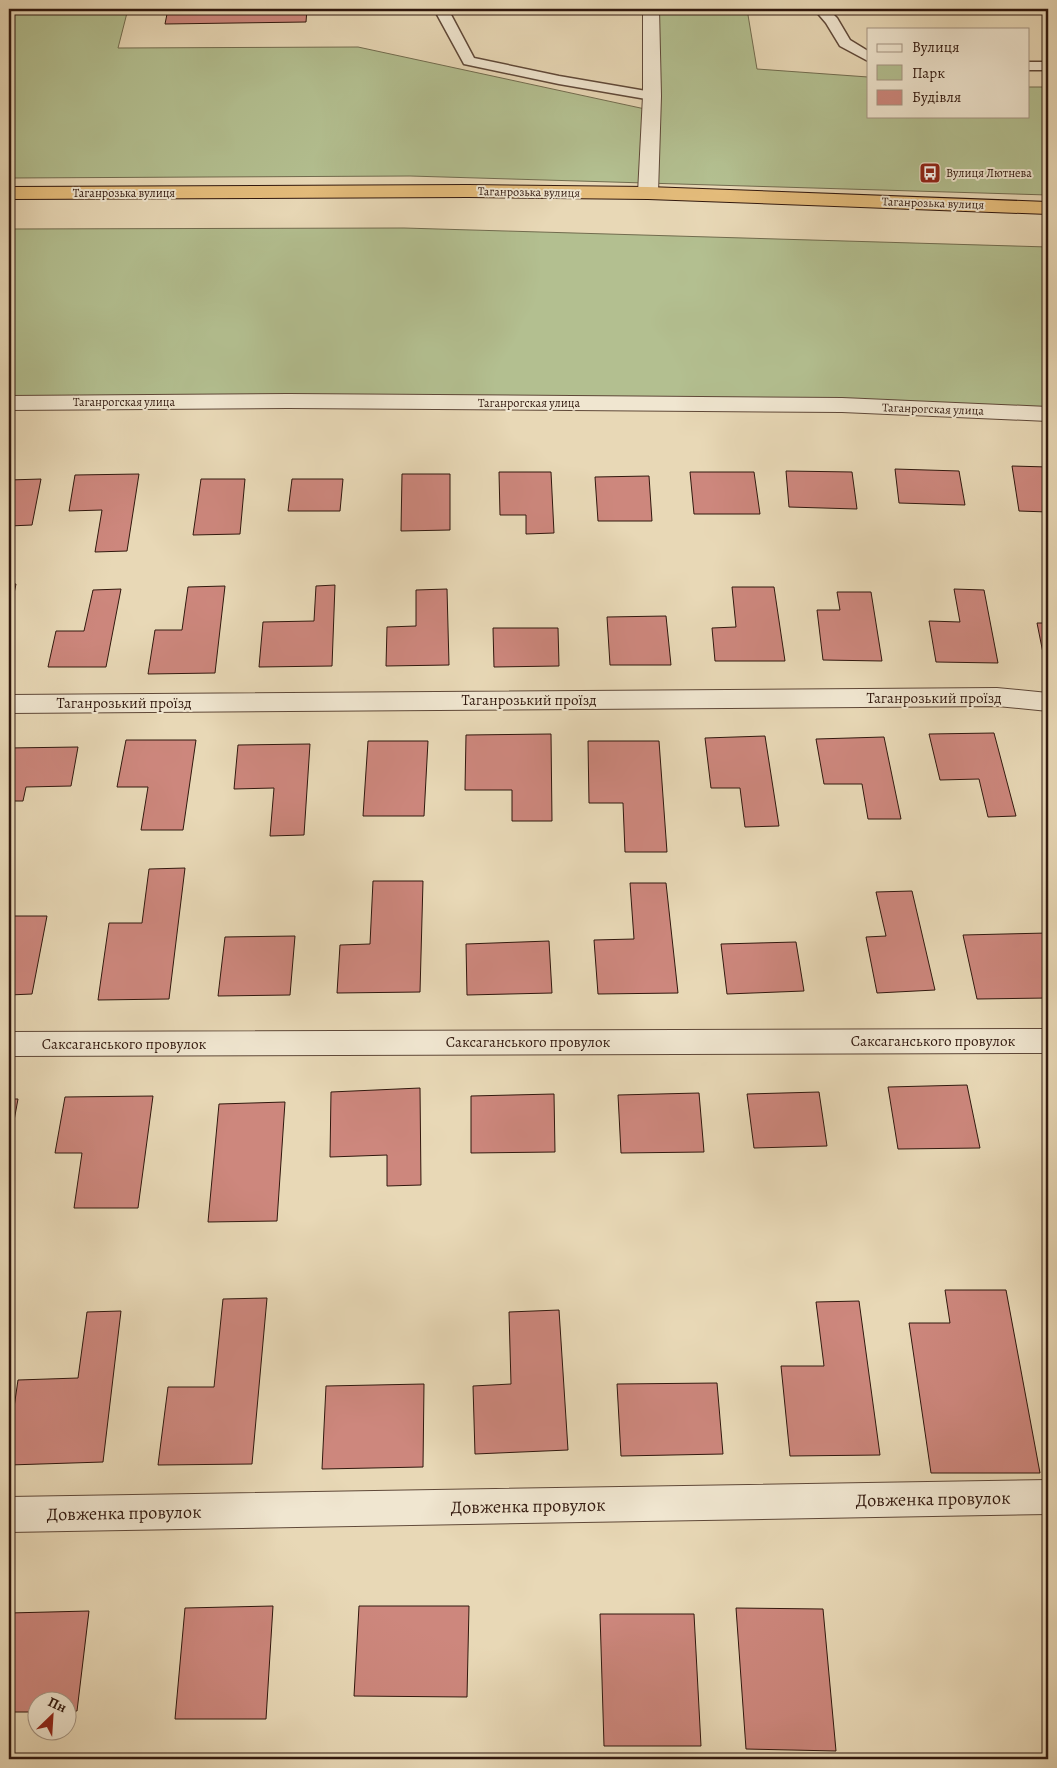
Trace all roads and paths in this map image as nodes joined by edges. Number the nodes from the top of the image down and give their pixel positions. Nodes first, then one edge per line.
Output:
1 (441, 9) edge
2 (651, 9) edge
3 (821, 9) edge
4 (867, 56) edge
5 (1030, 66) edge
6 (1048, 66) edge
7 (652, 96) junction
8 (9, 193) edge
9 (648, 193) junction
10 (1048, 208) edge
11 (9, 403) edge
12 (1048, 414) edge
13 (1048, 702) edge
14 (9, 704) edge
15 (1048, 1041) edge
16 (9, 1044) edge
17 (1048, 1497) edge
18 (9, 1515) edge

1 - 7 lane
2 - 7 street
3 - 4 lane
5 - 6 lane
7 - 9 street
8 - 9 highway, Таганрозька вулиця
9 - 10 highway, Таганрозька вулиця
11 - 12 street, Таганрогская улица
13 - 14 street, Таганрозький проїзд
15 - 16 street, Саксаганського провулок
17 - 18 street, Довженка провулок

